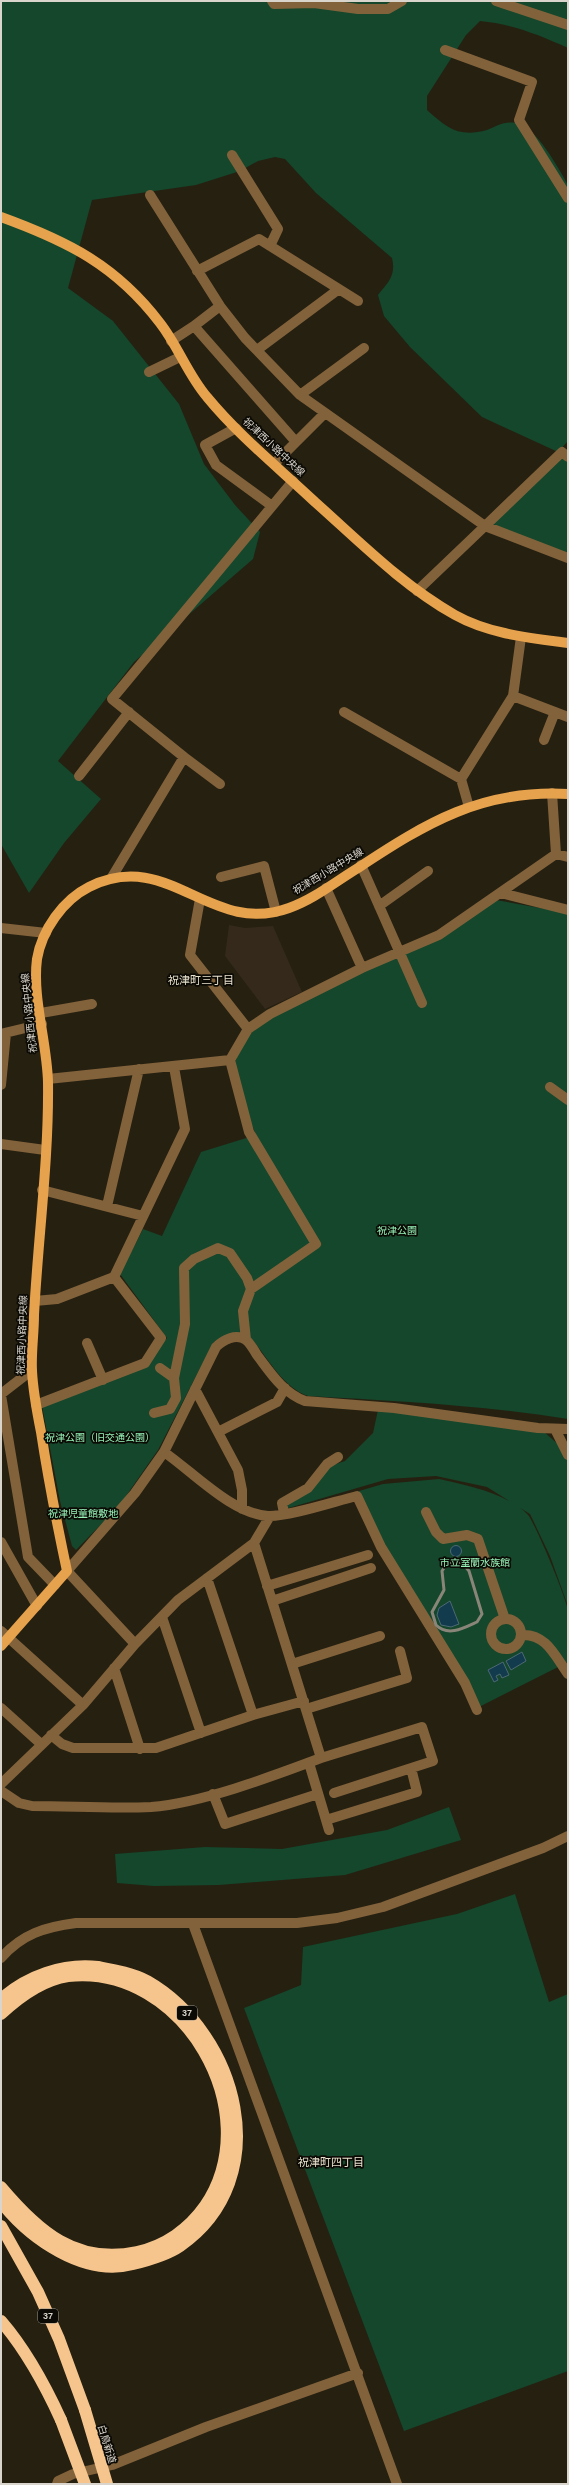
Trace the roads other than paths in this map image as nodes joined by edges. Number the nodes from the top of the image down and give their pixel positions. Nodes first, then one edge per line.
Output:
1 (272, 1) edge
2 (402, 1) edge
3 (496, 1) edge
4 (568, 25) edge
5 (444, 50) dead end
6 (232, 155) dead end
7 (150, 195) dead end
8 (568, 198) edge
9 (1, 217) edge
10 (270, 246) junction
11 (197, 271) junction
12 (339, 289) junction
13 (358, 301) dead end
14 (220, 306) junction
15 (194, 326) junction
16 (171, 341) junction
17 (364, 348) dead end
18 (257, 350) junction
19 (180, 357) junction
20 (149, 372) dead end
21 (300, 395) junction
22 (325, 413) junction
23 (236, 428) junction
24 (296, 442) junction
25 (568, 458) edge
26 (274, 464) junction
27 (293, 481) junction
28 (272, 506) junction
29 (485, 526) junction
30 (568, 558) edge
31 (417, 591) junction
32 (521, 637) junction
33 (568, 644) edge
34 (513, 696) junction
35 (129, 712) junction
36 (344, 712) dead end
37 (555, 712) junction
38 (568, 717) edge
39 (544, 740) dead end
40 (184, 757) junction
41 (79, 776) dead end
42 (461, 779) junction
43 (220, 784) dead end
44 (552, 793) junction
45 (568, 794) edge
46 (468, 807) junction
47 (556, 854) junction
48 (568, 857) edge
49 (361, 865) junction
50 (428, 871) dead end
51 (112, 877) junction
52 (221, 877) dead end
53 (326, 888) junction
54 (501, 893) junction
55 (200, 900) junction
56 (379, 906) junction
57 (568, 910) edge
58 (276, 912) junction
59 (1, 928) edge
60 (46, 933) junction
61 (400, 951) junction
62 (362, 968) junction
63 (422, 1003) dead end
64 (92, 1004) dead end
65 (41, 1013) junction
66 (42, 1024) junction
67 (248, 1029) junction
68 (3, 1034) edge
69 (230, 1060) junction
70 (174, 1066) junction
71 (140, 1069) junction
72 (48, 1079) junction
73 (1, 1085) edge
74 (550, 1087) dead end
75 (568, 1100) edge
76 (1, 1144) edge
77 (45, 1150) junction
78 (42, 1190) junction
79 (107, 1206) junction
80 (143, 1216) junction
81 (114, 1277) junction
82 (251, 1289) junction
83 (35, 1301) junction
84 (246, 1340) junction
85 (87, 1343) dead end
86 (160, 1368) dead end
87 (32, 1370) junction
88 (174, 1378) junction
89 (103, 1380) junction
90 (195, 1388) junction
91 (285, 1388) junction
92 (1, 1394) edge
93 (36, 1405) junction
94 (154, 1413) dead end
95 (568, 1428) edge
96 (555, 1429) junction
97 (218, 1432) junction
98 (164, 1452) junction
99 (568, 1455) edge
100 (338, 1457) dead end
101 (242, 1508) junction
102 (426, 1512) dead end
103 (284, 1513) junction
104 (270, 1516) junction
105 (1, 1542) edge
106 (254, 1543) junction
107 (368, 1555) dead end
108 (371, 1568) dead end
109 (67, 1571) junction
110 (207, 1578) junction
111 (55, 1585) junction
112 (268, 1586) junction
113 (272, 1601) junction
114 (37, 1606) junction
115 (162, 1617) junction
116 (505, 1619) junction
117 (5, 1634) edge
118 (521, 1635) junction
119 (380, 1636) dead end
120 (135, 1644) junction
121 (1, 1646) edge
122 (400, 1651) dead end
123 (292, 1664) junction
124 (114, 1668) junction
125 (568, 1674) edge
126 (83, 1705) junction
127 (305, 1705) junction
128 (1, 1708) edge
129 (477, 1710) dead end
130 (253, 1715) junction
131 (201, 1733) junction
132 (51, 1735) junction
133 (41, 1744) junction
134 (140, 1749) junction
135 (321, 1758) junction
136 (309, 1762) junction
137 (411, 1768) junction
138 (1, 1784) edge
139 (1, 1791) edge
140 (334, 1793) dead end
141 (214, 1794) junction
142 (318, 1794) junction
143 (568, 1836) edge
144 (192, 1924) junction
145 (1, 1958) edge
146 (1, 1999) edge
147 (1, 2014) edge
148 (1, 2187) edge
149 (1, 2202) edge
150 (214, 2202) junction
151 (1, 2226) edge
152 (1, 2321) edge
153 (358, 2373) junction
154 (57, 2484) edge
155 (85, 2484) edge
156 (108, 2484) edge
157 (397, 2484) edge

1 - 2 street
3 - 4 street
5 - 8 street
6 - 10 street
7 - 11 street
9 - 16 main road, 祝津西小路中央線
10 - 11 street
10 - 12 street
11 - 14 street
12 - 13 street
12 - 18 street
14 - 15 street
14 - 18 street
15 - 16 street
15 - 24 street
16 - 19 main road, 祝津西小路中央線
17 - 21 street
18 - 21 street
19 - 20 street
19 - 23 main road, 祝津西小路中央線
21 - 22 street
22 - 24 street
22 - 29 street
23 - 26 main road, 祝津西小路中央線
23 - 28 street
24 - 26 street
25 - 29 street
26 - 27 main road, 祝津西小路中央線
27 - 28 street
27 - 31 main road, 祝津西小路中央線
28 - 35 street
29 - 30 street
29 - 31 street
31 - 32 main road, 祝津西小路中央線
32 - 33 main road, 祝津西小路中央線
32 - 34 street
34 - 37 street
34 - 42 street
35 - 40 street
35 - 41 street
36 - 42 street
37 - 38 street
37 - 39 street
40 - 43 street
40 - 51 street
42 - 46 street
44 - 45 main road, 祝津西小路中央線
44 - 46 main road, 祝津西小路中央線
44 - 47 street
46 - 49 main road, 祝津西小路中央線
47 - 48 street
47 - 54 street
49 - 53 main road, 祝津西小路中央線
49 - 56 street
50 - 56 street
51 - 55 main road, 祝津西小路中央線
51 - 60 main road, 祝津西小路中央線
52 - 58 street
53 - 58 main road, 祝津西小路中央線
53 - 62 street
54 - 57 street
54 - 61 street
55 - 58 main road, 祝津西小路中央線
55 - 67 street
56 - 61 street
59 - 60 street
60 - 65 main road, 祝津西小路中央線
61 - 62 street
61 - 63 street
62 - 67 street
64 - 65 street
65 - 66 main road, 祝津西小路中央線
66 - 68 street
66 - 72 main road, 祝津西小路中央線
67 - 69 street
68 - 73 street
69 - 70 street
69 - 82 street
70 - 71 street
70 - 80 street
71 - 72 street
71 - 79 street
72 - 77 main road, 祝津西小路中央線
74 - 75 street
76 - 77 street
77 - 78 main road, 祝津西小路中央線
78 - 79 street
78 - 83 main road, 祝津西小路中央線
79 - 80 street
80 - 81 street
81 - 83 street
81 - 89 street
82 - 84 street
82 - 88 street
83 - 87 main road, 祝津西小路中央線
84 - 90 street
84 - 91 street
85 - 89 street
86 - 88 street
87 - 92 street
87 - 93 main road, 祝津西小路中央線
88 - 94 street
89 - 93 street
90 - 97 street
90 - 98 street
91 - 96 street
91 - 97 street
92 - 111 street
93 - 109 main road, 祝津西小路中央線
95 - 96 street
96 - 99 street
97 - 101 street
98 - 101 street
98 - 109 street
100 - 103 street
101 - 104 street
102 - 116 street
103 - 104 street
103 - 129 street
104 - 106 street
105 - 114 street
106 - 110 street
106 - 112 street
107 - 112 street
108 - 113 street
109 - 111 main road
109 - 120 street
110 - 115 street
110 - 130 street
111 - 114 main road
112 - 113 street
113 - 123 street
114 - 117 main road
115 - 120 street
115 - 131 street
116 - 118 street
116 - 118 street
117 - 121 main road
117 - 126 street
118 - 125 street
119 - 123 street
120 - 124 street
122 - 127 street
123 - 127 street
124 - 126 street
124 - 134 street
126 - 132 street
127 - 130 street
127 - 135 street
128 - 133 street
130 - 131 street
131 - 134 street
132 - 133 street
132 - 134 street
133 - 138 street
135 - 136 street
135 - 137 street
136 - 141 street
136 - 142 street
137 - 140 street
137 - 142 street
139 - 141 street
141 - 142 street
143 - 144 street
144 - 145 street
144 - 153 street
146 - 150 highway, 37
147 - 150 highway, 37
148 - 150 highway, 37
149 - 150 highway, 37
151 - 156 highway, 白鳥新道 / 37, bridge
152 - 155 highway, bridge
153 - 154 street
153 - 157 street

